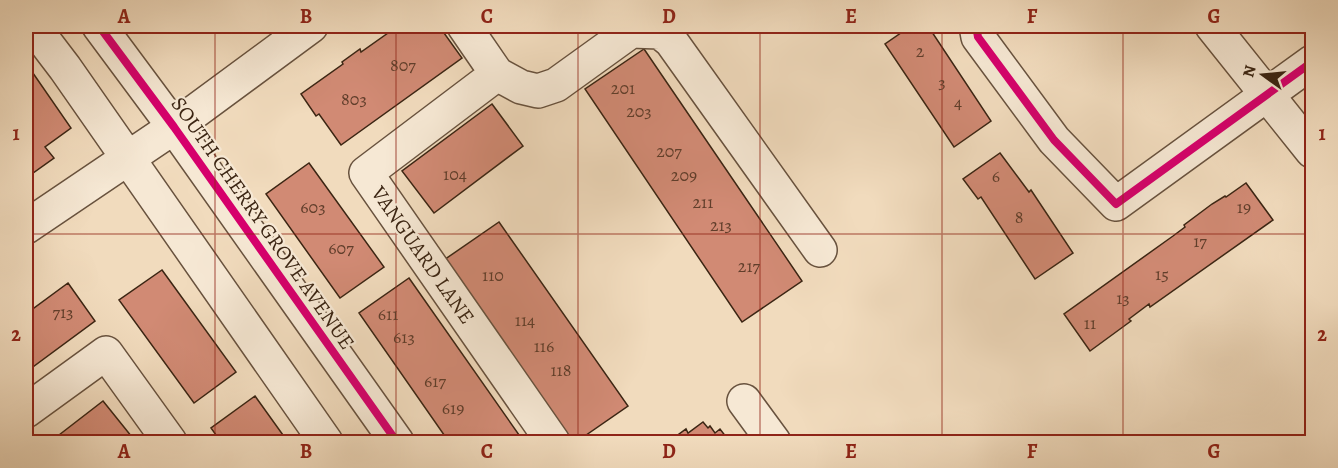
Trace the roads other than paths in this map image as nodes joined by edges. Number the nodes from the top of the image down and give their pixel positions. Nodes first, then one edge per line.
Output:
1 (33, 26) edge
2 (99, 26) edge
3 (311, 26) edge
4 (464, 26) edge
5 (976, 26) edge
6 (1212, 26) edge
7 (1312, 62) edge
8 (497, 74) junction
9 (1266, 94) junction
10 (174, 127) junction
11 (1312, 151) edge
12 (128, 158) junction
13 (26, 227) edge
14 (820, 250) dead end
15 (744, 401) dead end
16 (26, 411) edge
17 (170, 442) edge
18 (326, 442) edge
19 (397, 442) edge
20 (554, 442) edge
21 (774, 442) edge

1 - 12 street
2 - 10 street, SOUTH CHERRY GROVE AVENUE
3 - 10 street
4 - 8 street
5 - 9 street
6 - 9 street
7 - 9 street
8 - 14 street
8 - 20 street, VANGUARD LANE
9 - 11 street
10 - 12 street
10 - 19 street, SOUTH CHERRY GROVE AVENUE
12 - 13 street
12 - 18 street
15 - 21 street
16 - 17 street

